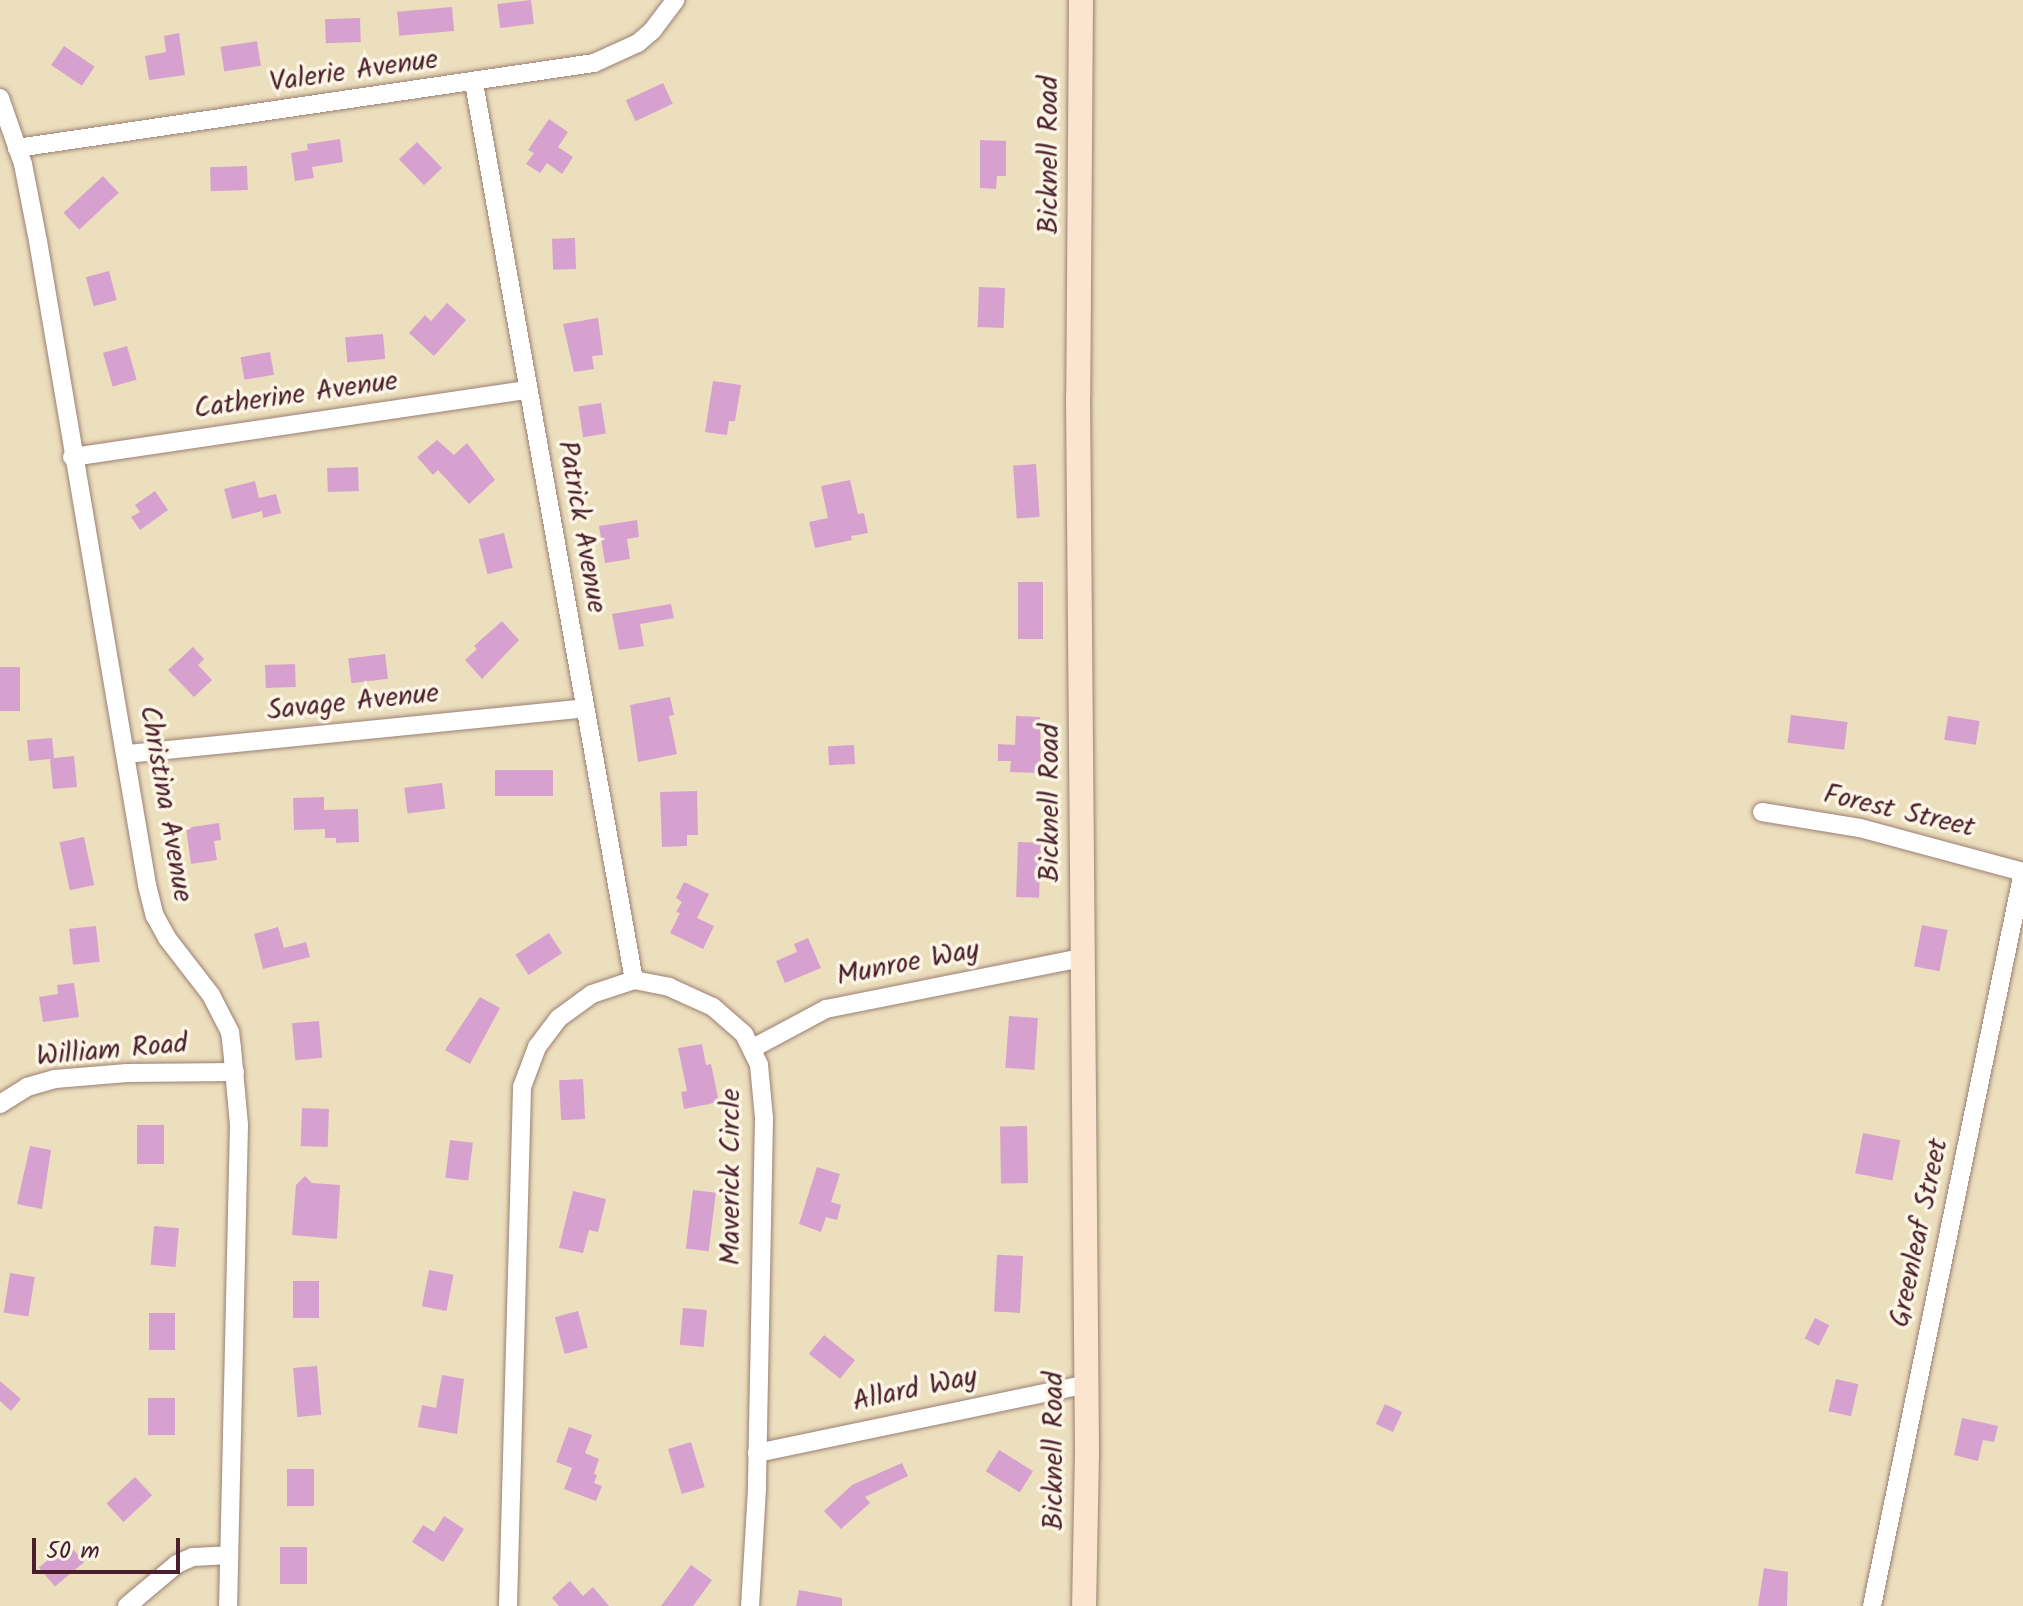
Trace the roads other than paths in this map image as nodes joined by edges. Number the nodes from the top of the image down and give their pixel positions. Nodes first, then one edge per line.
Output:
1 (675, 0) edge
2 (1081, 0) edge
3 (474, 83) junction
4 (0, 98) edge
5 (17, 148) junction
6 (528, 390) junction
7 (72, 457) junction
8 (584, 708) junction
9 (127, 754) junction
10 (1762, 812) dead end
11 (2023, 872) edge
12 (1082, 958) junction
13 (634, 980) junction
14 (753, 1048) junction
15 (235, 1072) junction
16 (0, 1104) edge
17 (1086, 1384) junction
18 (757, 1453) junction
19 (229, 1555) junction
20 (127, 1606) edge
21 (228, 1606) edge
22 (508, 1606) edge
23 (750, 1606) edge
24 (1084, 1606) edge
25 (1872, 1606) edge

1 - 3 street, Valerie Avenue
2 - 12 street, Bicknell Road
3 - 5 street, Valerie Avenue
3 - 6 street, Patrick Avenue
4 - 5 street, Christina Avenue
5 - 7 street, Christina Avenue
6 - 7 street, Catherine Avenue
6 - 8 street, Patrick Avenue
7 - 9 street, Christina Avenue
8 - 9 street, Savage Avenue
8 - 13 street, Patrick Avenue
9 - 15 street, Christina Avenue
10 - 11 street, Forest Street
11 - 25 street, Greenleaf Street
12 - 14 street, Munroe Way
12 - 17 street, Bicknell Road
13 - 14 street, Maverick Circle
13 - 22 street
14 - 18 street, Maverick Circle
15 - 16 street, William Road
15 - 19 street, Christina Avenue
17 - 18 street, Allard Way
17 - 24 street, Bicknell Road
18 - 23 street, Maverick Circle
19 - 20 street
19 - 21 street, Christina Avenue

